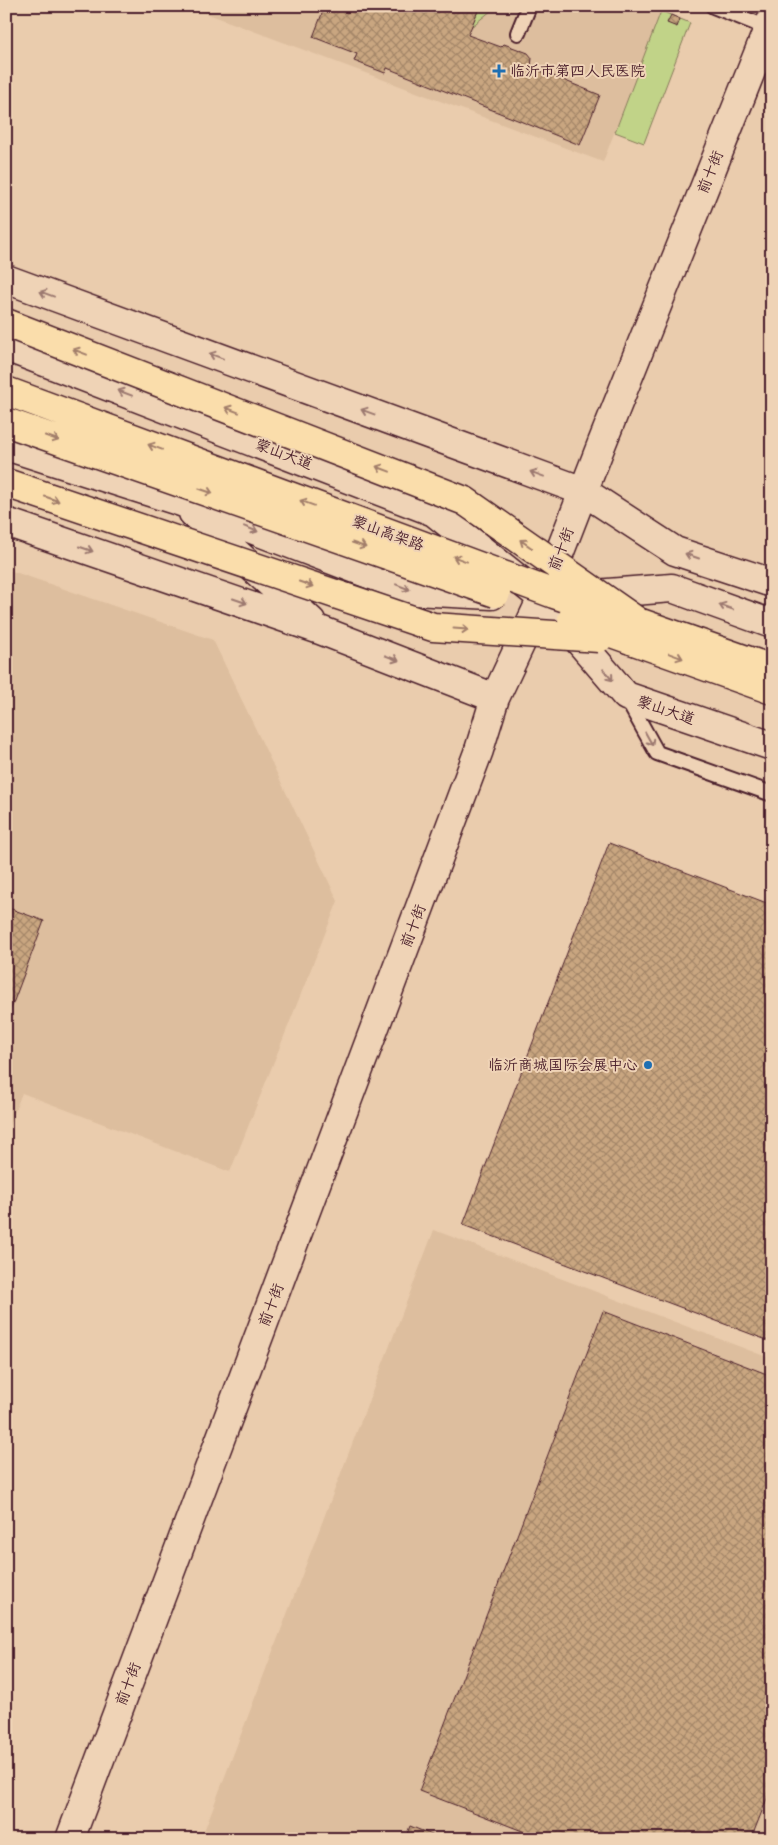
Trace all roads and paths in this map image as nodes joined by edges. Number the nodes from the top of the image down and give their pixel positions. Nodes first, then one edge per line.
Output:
1 (529, 6) edge
2 (713, 6) edge
3 (770, 23) edge
4 (518, 33) dead end
5 (6, 279) edge
6 (6, 323) edge
7 (6, 347) edge
8 (6, 392) edge
9 (6, 422) edge
10 (6, 446) edge
11 (6, 484) edge
12 (583, 490) junction
13 (181, 502) junction
14 (6, 522) edge
15 (772, 583) edge
16 (542, 598) junction
17 (772, 624) edge
18 (320, 630) junction
19 (634, 631) junction
20 (772, 669) edge
21 (772, 690) edge
22 (626, 696) junction
23 (494, 698) junction
24 (772, 746) edge
25 (772, 794) edge
26 (70, 1839) edge

1 - 4 lane
2 - 3 lane
3 - 12 main road, 前十街
12 -> 5 main road
19 -> 6 highway, bridge
16 -> 7 main road, 蒙山大道
19 -> 8 highway, 蒙山高架路, bridge
9 -> 19 highway, 蒙山高架路, bridge
10 - 13 main road
11 -> 19 highway, bridge
15 -> 12 main road
12 - 16 main road, 前十街
13 -> 16 main road
13 - 18 main road
14 -> 18 main road
17 -> 16 main road
16 -> 22 main road, 蒙山大道
16 - 23 main road, 前十街
18 -> 23 main road
19 - 20 highway, 蒙山高架路
19 -> 21 highway, 蒙山高架路
22 - 24 main road, 蒙山大道
22 -> 25 lane
23 - 26 main road, 前十街

